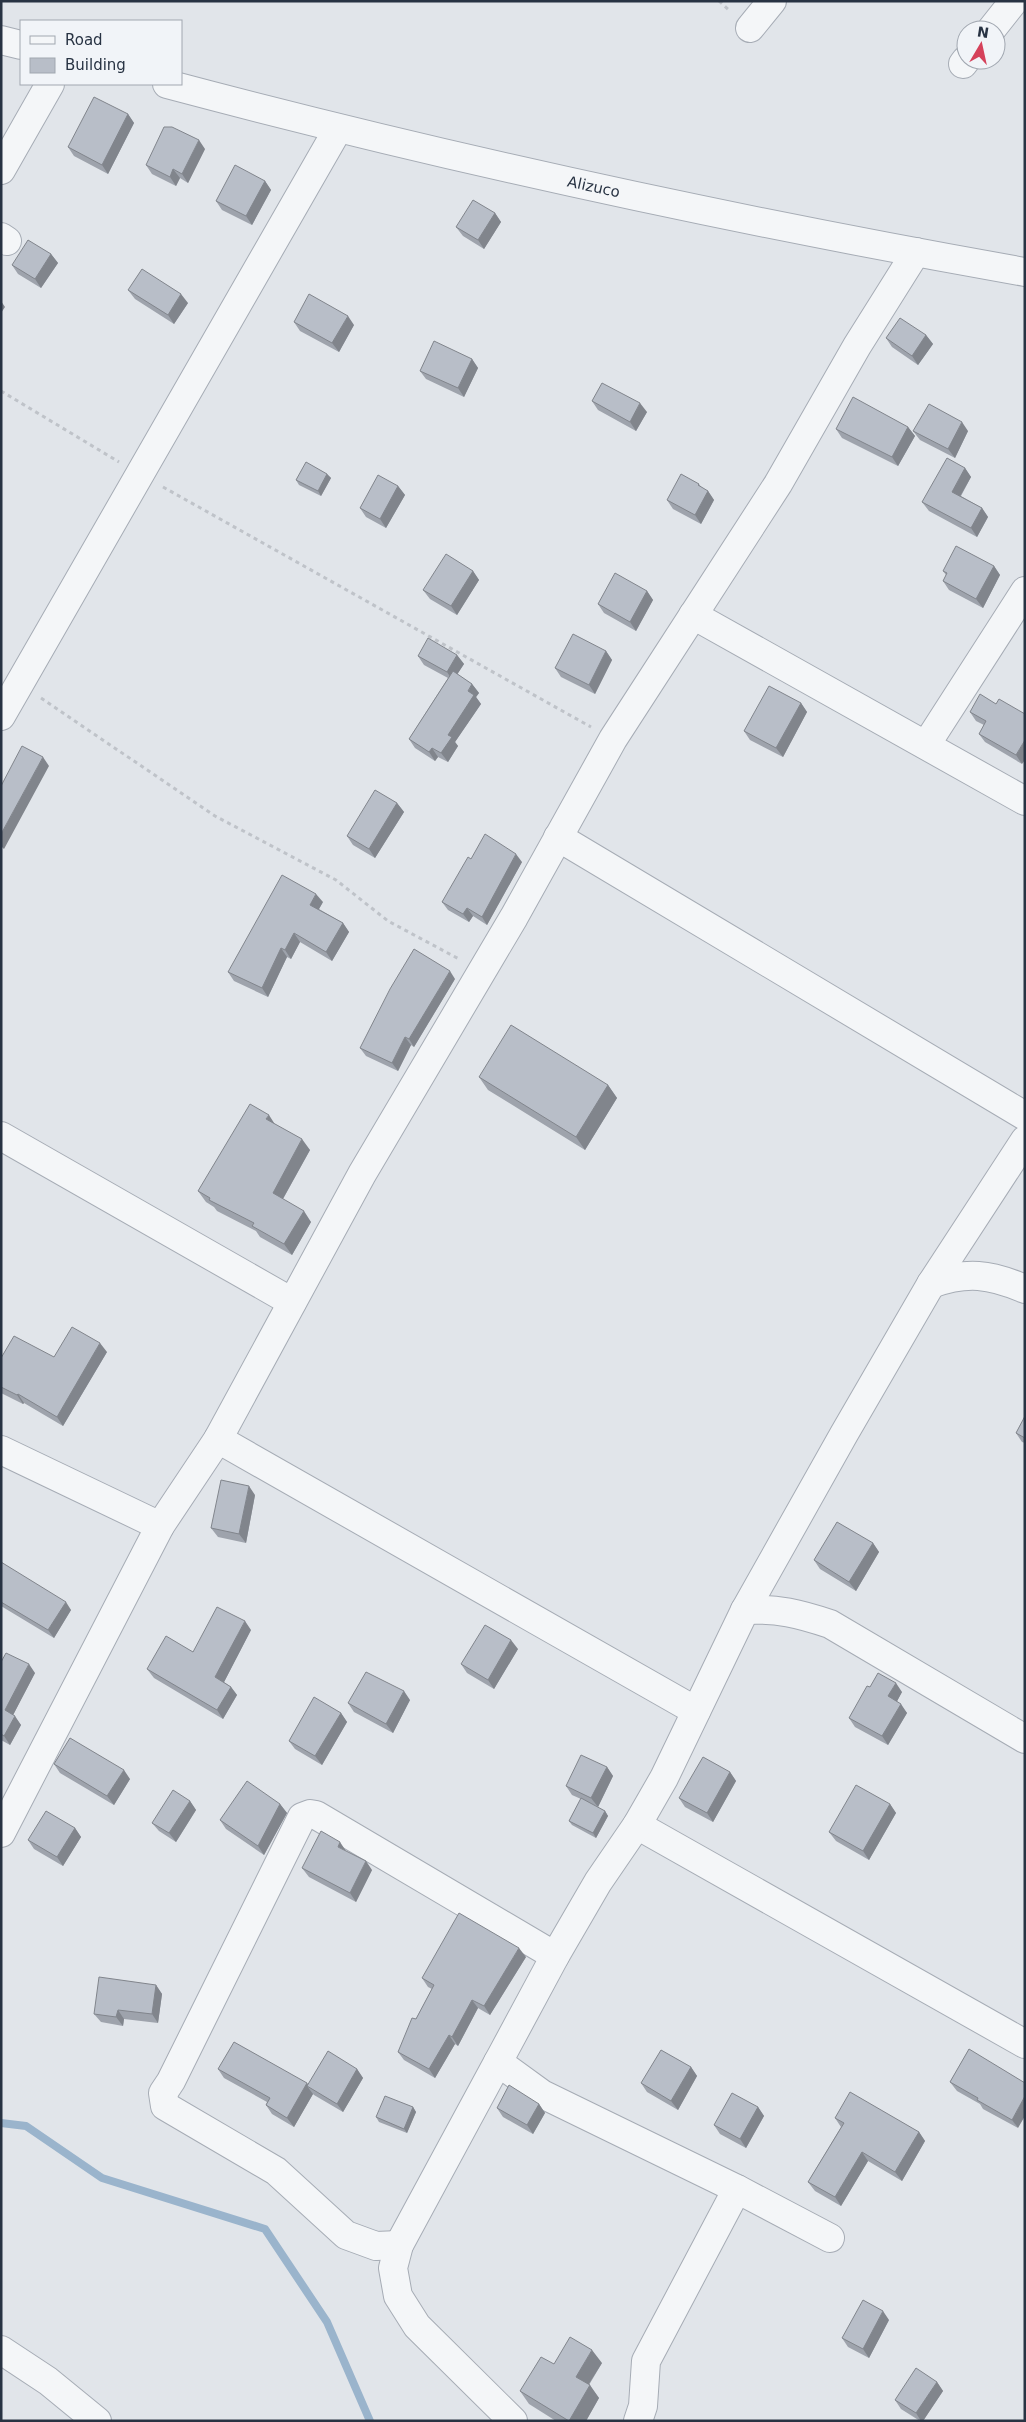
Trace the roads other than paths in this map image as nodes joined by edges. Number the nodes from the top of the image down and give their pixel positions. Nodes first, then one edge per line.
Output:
1 (772, 1) edge
2 (1014, 1) edge
3 (999, 20) edge
4 (750, 28) dead end
5 (1, 40) edge
6 (20, 45) edge
7 (49, 85) edge
8 (171, 85) edge
9 (338, 129) junction
10 (1, 170) edge
11 (916, 252) junction
12 (1025, 272) edge
13 (1025, 590) edge
14 (693, 614) junction
15 (1, 716) edge
16 (926, 745) junction
17 (1025, 801) edge
18 (558, 837) junction
19 (1025, 1116) edge
20 (1, 1136) edge
21 (1025, 1140) edge
22 (931, 1284) junction
23 (1025, 1289) edge
24 (292, 1302) junction
25 (218, 1439) junction
26 (1, 1450) edge
27 (160, 1526) junction
28 (745, 1610) junction
29 (696, 1712) junction
30 (1025, 1739) edge
31 (638, 1825) junction
32 (1, 1833) edge
33 (555, 1956) junction
34 (1025, 2044) edge
35 (498, 2062) junction
36 (738, 2189) junction
37 (830, 2238) dead end
38 (399, 2245) junction
39 (1, 2350) edge
40 (97, 2421) edge
41 (514, 2421) edge
42 (638, 2421) edge

1 - 4 street
2 - 3 street
5 - 6 street
7 - 10 street
8 - 9 street, Alizuco
9 - 11 street, Alizuco
9 - 15 street
11 - 12 street, Alizuco
11 - 14 street
13 - 16 street
14 - 16 street
14 - 18 street
16 - 17 street
18 - 19 street
18 - 24 street
20 - 24 street
21 - 22 street
22 - 23 street
22 - 28 street
24 - 25 street
25 - 27 street
25 - 29 street
26 - 27 street
27 - 32 street
28 - 29 street
28 - 30 street
29 - 31 street
31 - 33 street
31 - 34 street
33 - 35 street
33 - 38 street
35 - 36 street
35 - 38 street
36 - 37 street
36 - 42 street
38 - 41 street
39 - 40 street

